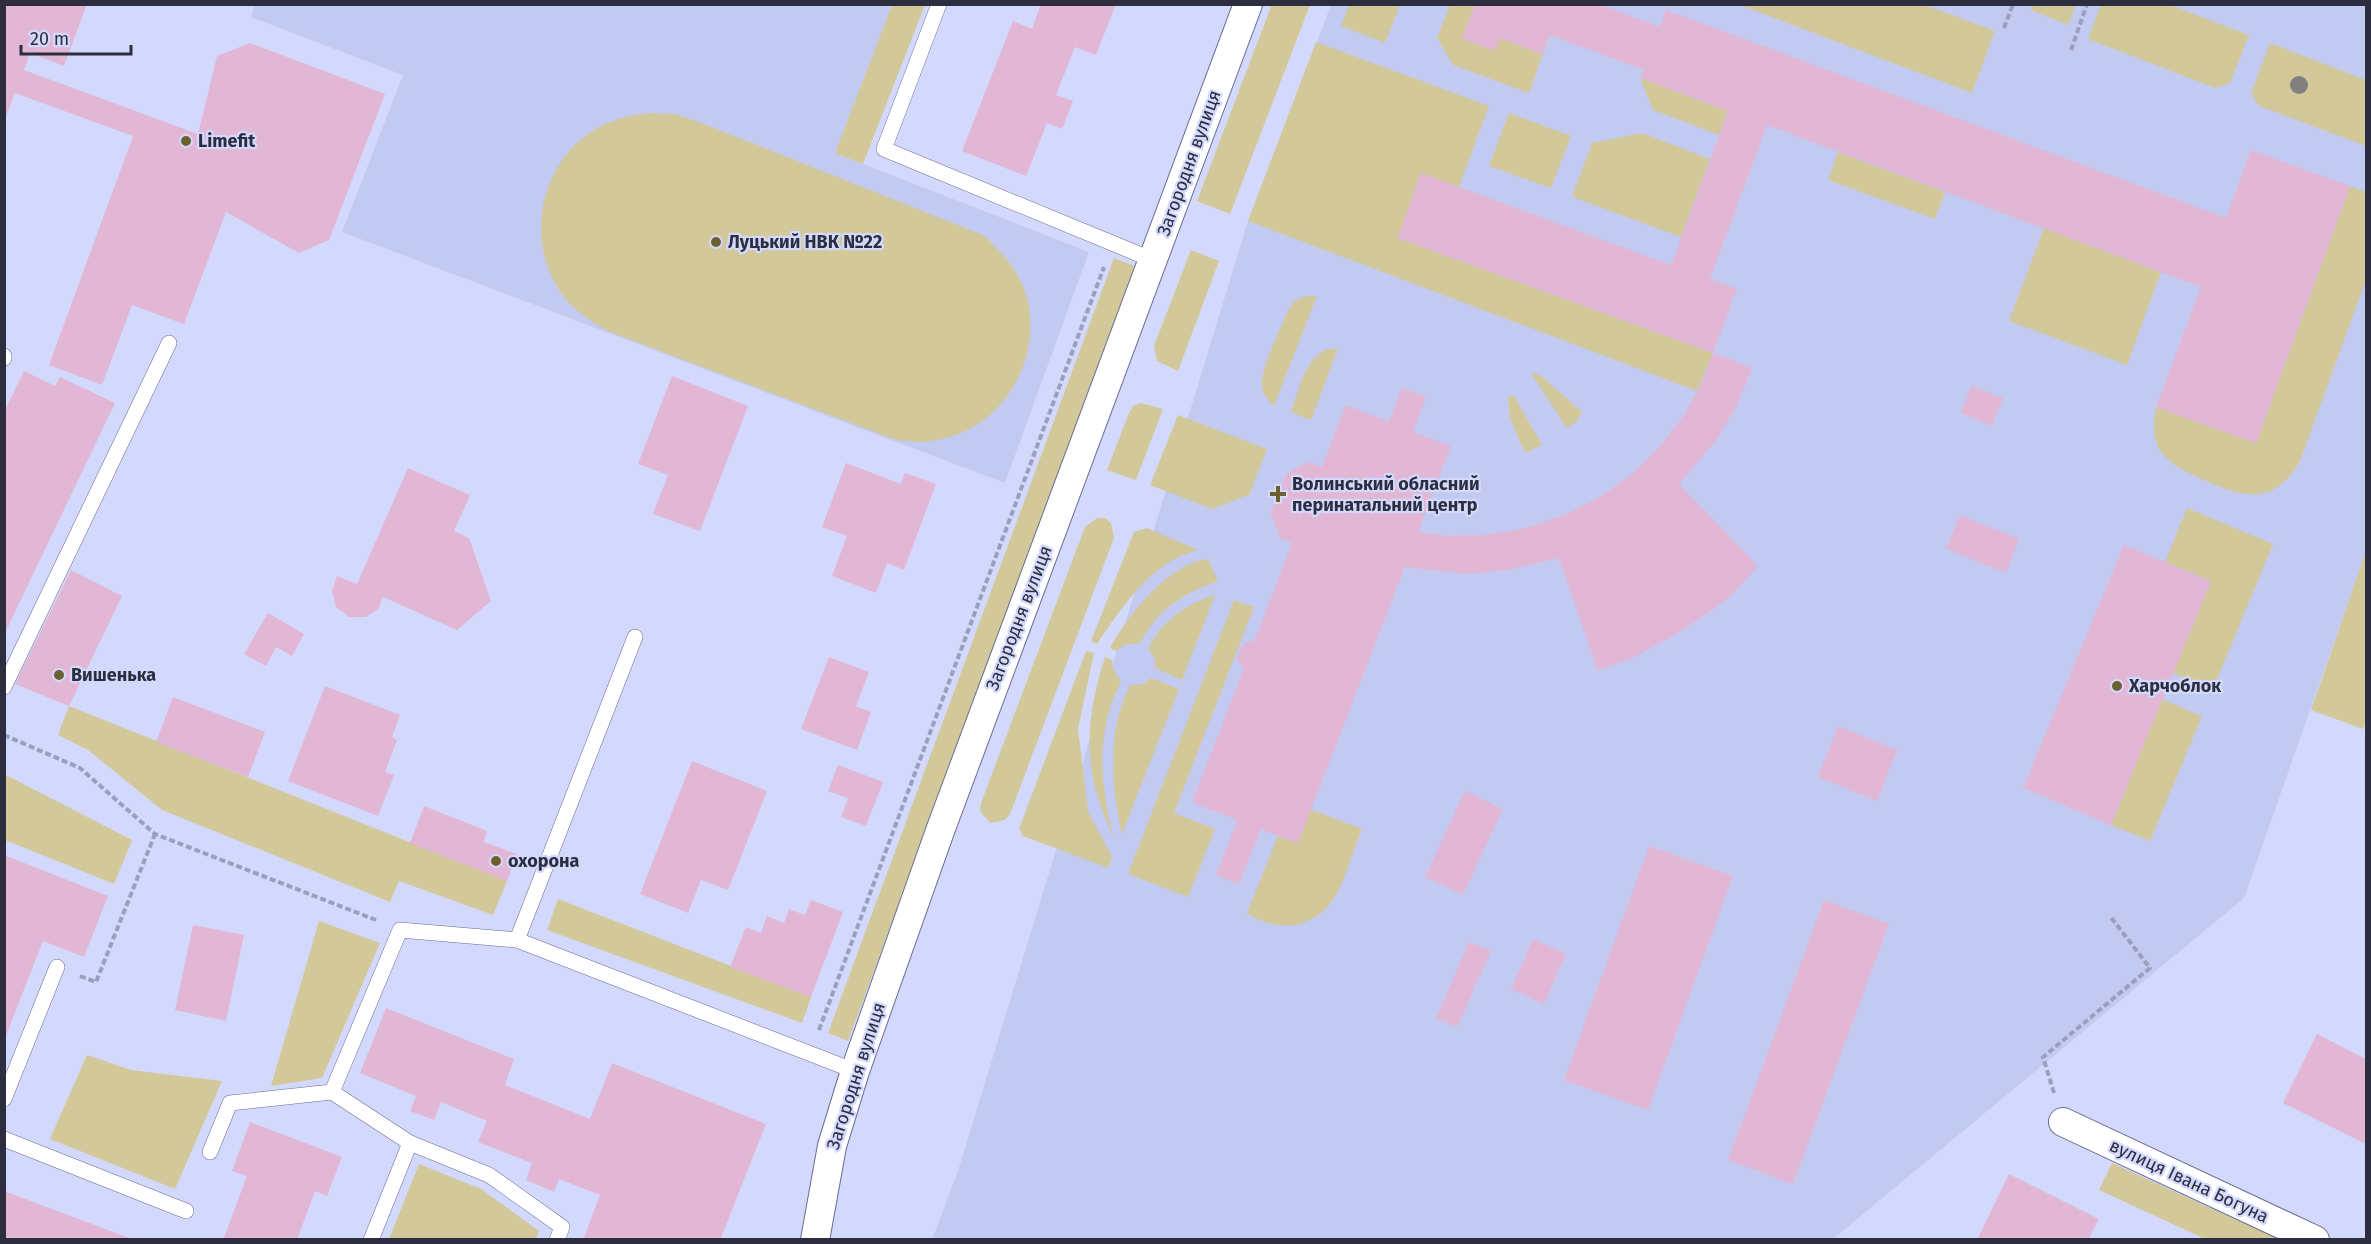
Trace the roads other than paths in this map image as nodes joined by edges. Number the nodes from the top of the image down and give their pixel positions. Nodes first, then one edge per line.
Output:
1 (939, 4) edge
2 (1248, 4) edge
3 (1154, 260) junction
4 (169, 343) dead end
5 (635, 637) dead end
6 (4, 687) edge
7 (517, 940) junction
8 (57, 967) road end
9 (855, 1071) junction
10 (332, 1092) junction
11 (4, 1099) edge
12 (2063, 1122) road end
13 (4, 1139) edge
14 (410, 1143) junction
15 (210, 1152) dead end
16 (186, 1210) dead end
17 (371, 1239) edge
18 (557, 1239) edge
19 (815, 1239) edge
20 (2315, 1239) edge

1 - 3 lane
2 - 3 street, Загородня вулиця
3 - 9 street, Загородня вулиця
4 - 6 lane
5 - 7 lane
7 - 9 lane
7 - 10 lane
8 - 11 lane
9 - 19 street, Загородня вулиця
10 - 14 lane
10 - 15 lane
12 - 20 street, вулиця Івана Богуна
13 - 16 lane
14 - 17 lane
14 - 18 lane

